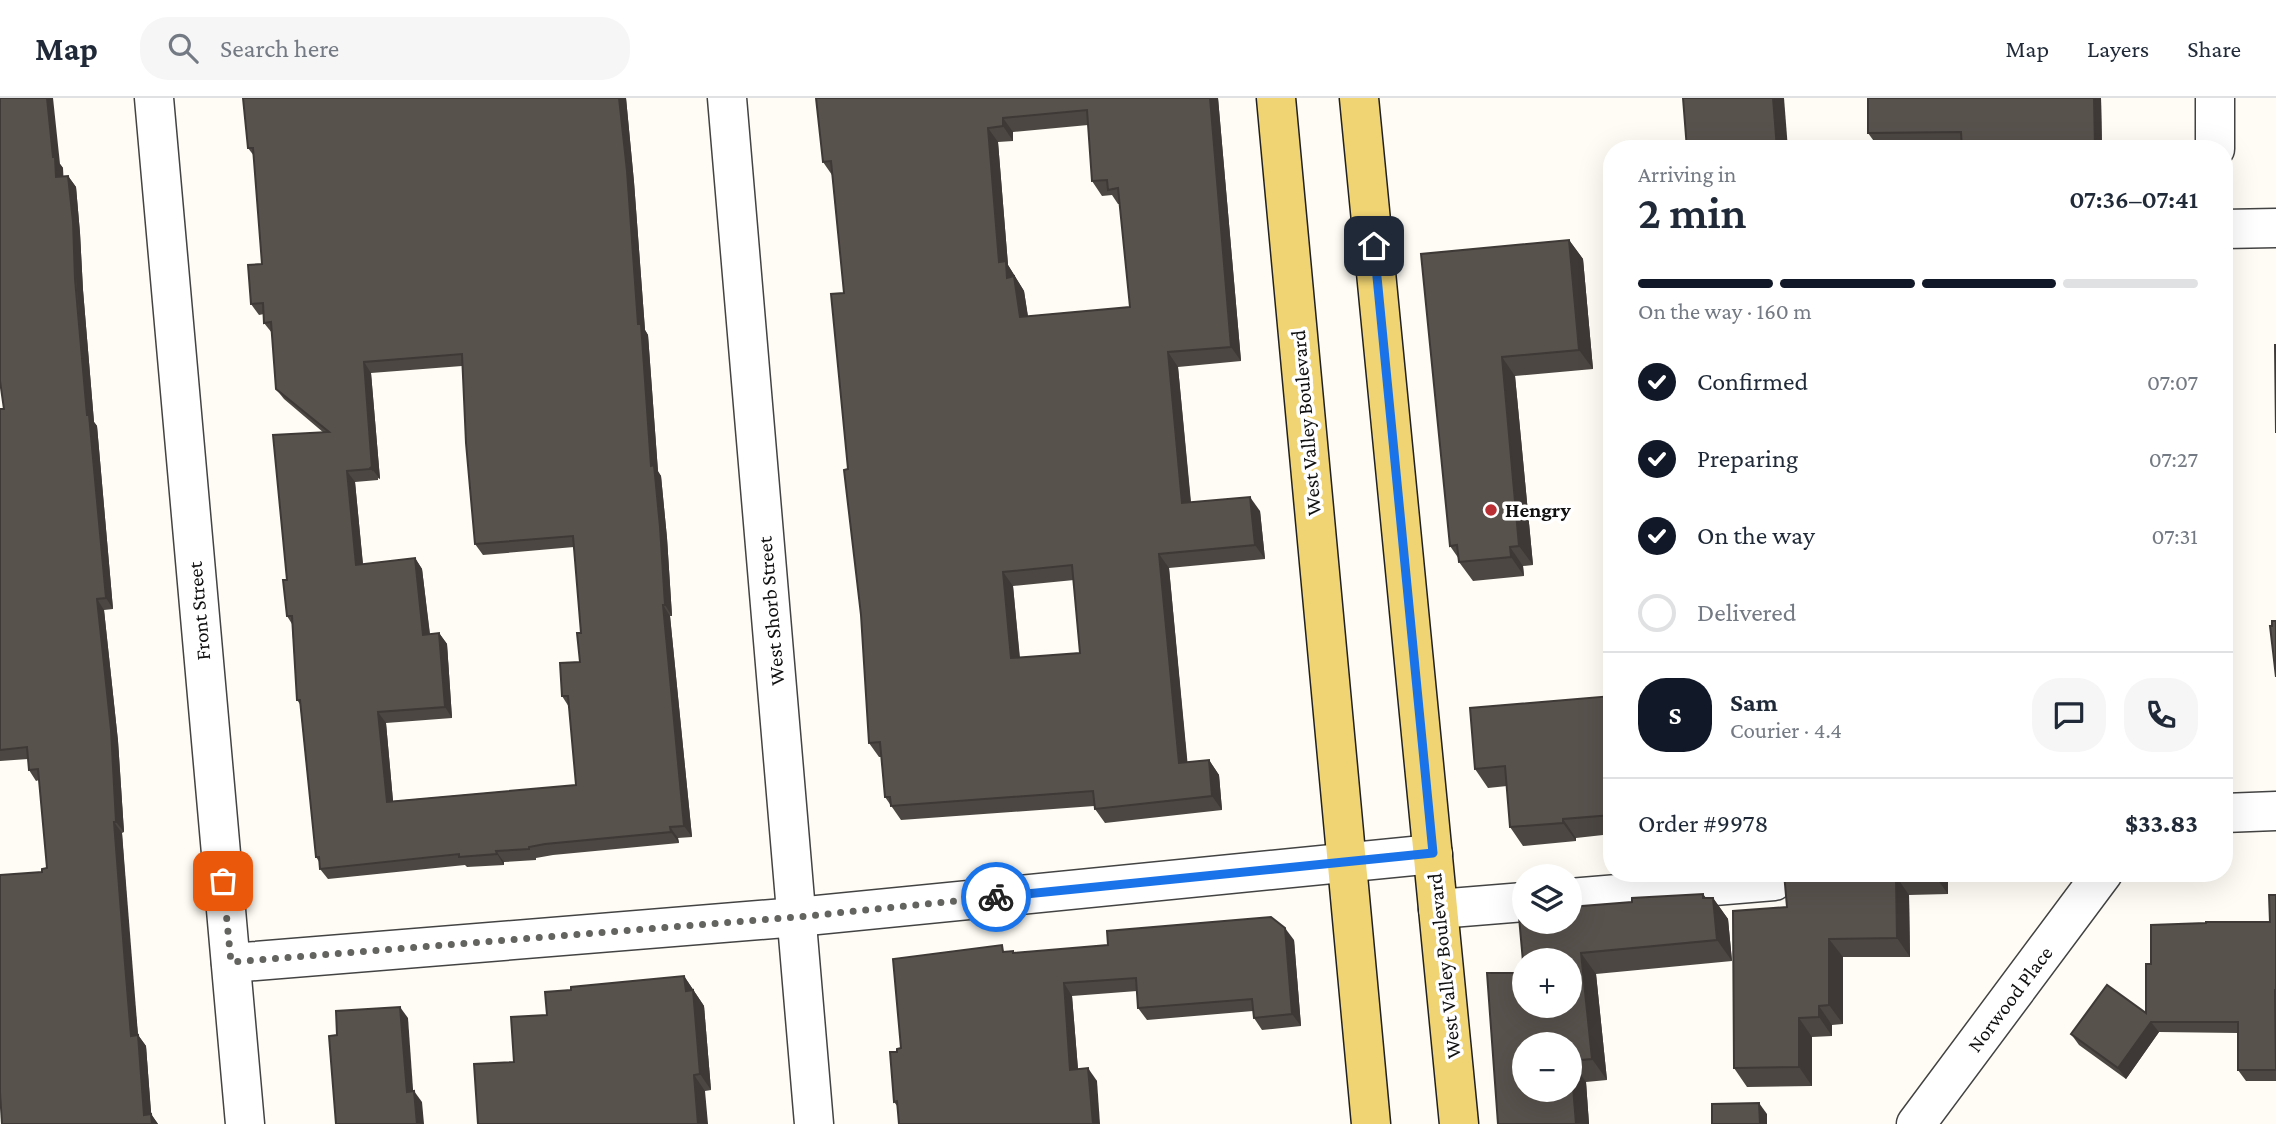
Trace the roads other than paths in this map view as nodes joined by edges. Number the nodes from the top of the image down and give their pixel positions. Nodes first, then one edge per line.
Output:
1 (154, 98) edge
2 (727, 98) edge
3 (1276, 98) edge
4 (1359, 98) edge
5 (2215, 98) edge
6 (2215, 140) edge
7 (2276, 228) edge
8 (2233, 229) edge
9 (2276, 811) edge
10 (2233, 813) edge
11 (1433, 853) junction
12 (1347, 863) junction
13 (1762, 882) edge
14 (2096, 882) edge
15 (1582, 897) edge
16 (1512, 903) edge
17 (1438, 909) junction
18 (797, 917) junction
19 (231, 962) junction
20 (245, 1124) edge
21 (814, 1124) edge
22 (1371, 1124) edge
23 (1459, 1124) edge
24 (1916, 1124) edge

1 - 19 street, Front Street
2 - 18 street, West Shorb Street
3 - 12 main road, West Valley Boulevard
4 - 11 main road, West Valley Boulevard
5 - 6 street
7 - 8 street
9 - 10 street
11 - 12 street
11 - 17 main road, West Valley Boulevard
12 - 18 street
12 - 22 main road, West Valley Boulevard
13 - 15 street
14 - 24 street, Norwood Place
16 - 17 street
17 - 23 main road, West Valley Boulevard
18 - 19 street
18 - 21 street, West Shorb Street
19 - 20 street, Front Street

